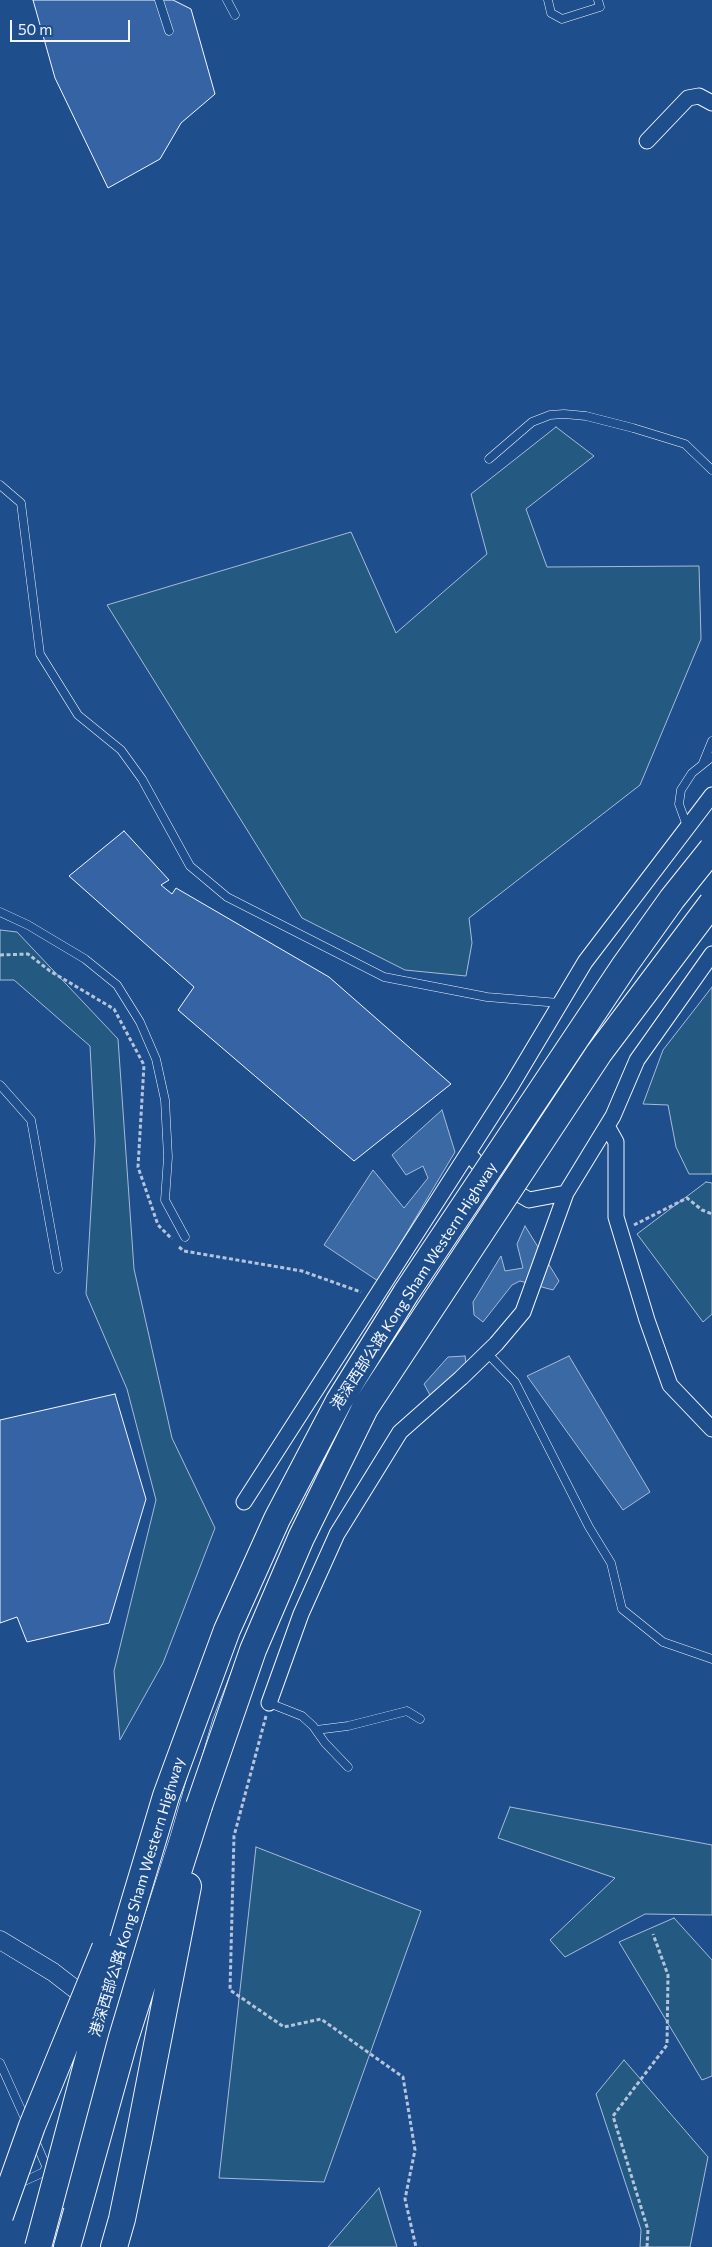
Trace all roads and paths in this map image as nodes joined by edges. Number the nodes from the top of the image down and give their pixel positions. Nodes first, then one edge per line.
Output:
1 (159, 0) edge
2 (226, 0) edge
3 (548, 0) edge
4 (598, 0) edge
5 (235, 15) dead end
6 (169, 32) dead end
7 (712, 103) edge
8 (647, 141) dead end
9 (488, 460) dead end
10 (712, 470) edge
11 (0, 485) edge
12 (712, 741) edge
13 (712, 757) edge
14 (703, 763) junction
15 (712, 795) edge
16 (687, 826) junction
17 (712, 849) edge
18 (712, 903) edge
19 (0, 912) edge
20 (712, 954) edge
21 (559, 1003) junction
22 (0, 1086) edge
23 (607, 1126) junction
24 (468, 1152) junction
25 (491, 1178) junction
26 (566, 1193) junction
27 (712, 1214) edge
28 (621, 1232) junction
29 (185, 1237) dead end
30 (448, 1246) dead end
31 (58, 1269) dead end
32 (487, 1353) junction
33 (712, 1428) edge
34 (305, 1492) dead end
35 (244, 1502) dead end
36 (712, 1659) edge
37 (269, 1703) junction
38 (420, 1719) dead end
39 (316, 1730) junction
40 (348, 1767) dead end
41 (166, 1796) junction
42 (199, 1806) junction
43 (653, 1934) dead end
44 (0, 1940) edge
45 (115, 2020) junction
46 (0, 2063) edge
47 (0, 2192) edge
48 (0, 2216) edge
49 (38, 2247) edge
50 (48, 2247) edge
51 (67, 2247) edge
52 (114, 2247) edge
53 (416, 2247) edge
54 (648, 2247) edge

1 - 6 lane
2 - 5 lane
3 - 4 lane
7 - 8 street
9 - 10 lane
11 - 21 lane
12 - 14 lane
13 - 14 lane
14 - 16 lane
15 - 16 street
16 - 21 street
17 - 41 highway, 港深西部公路 Kong Sham Western Highway, bridge
18 - 42 highway, 港深西部公路 Kong Sham Western Highway, bridge
19 - 29 lane
20 - 23 street
21 - 24 street
22 - 31 lane
23 - 26 street
23 - 28 street
24 - 25 street
24 - 35 street
25 - 26 street
25 - 30 lane
26 - 32 street
27 - 28 path
28 - 33 street
32 - 36 lane
32 - 37 street
34 - 45 lane
37 - 39 lane
37 - 53 path
38 - 39 lane
39 - 40 lane
41 - 48 highway, bridge
41 - 49 highway, 港深西部公路 Kong Sham Western Highway, bridge
42 - 51 highway, 港深西部公路 Kong Sham Western Highway
42 - 52 highway
43 - 54 path
44 - 45 street
45 - 50 street
46 - 47 lane

